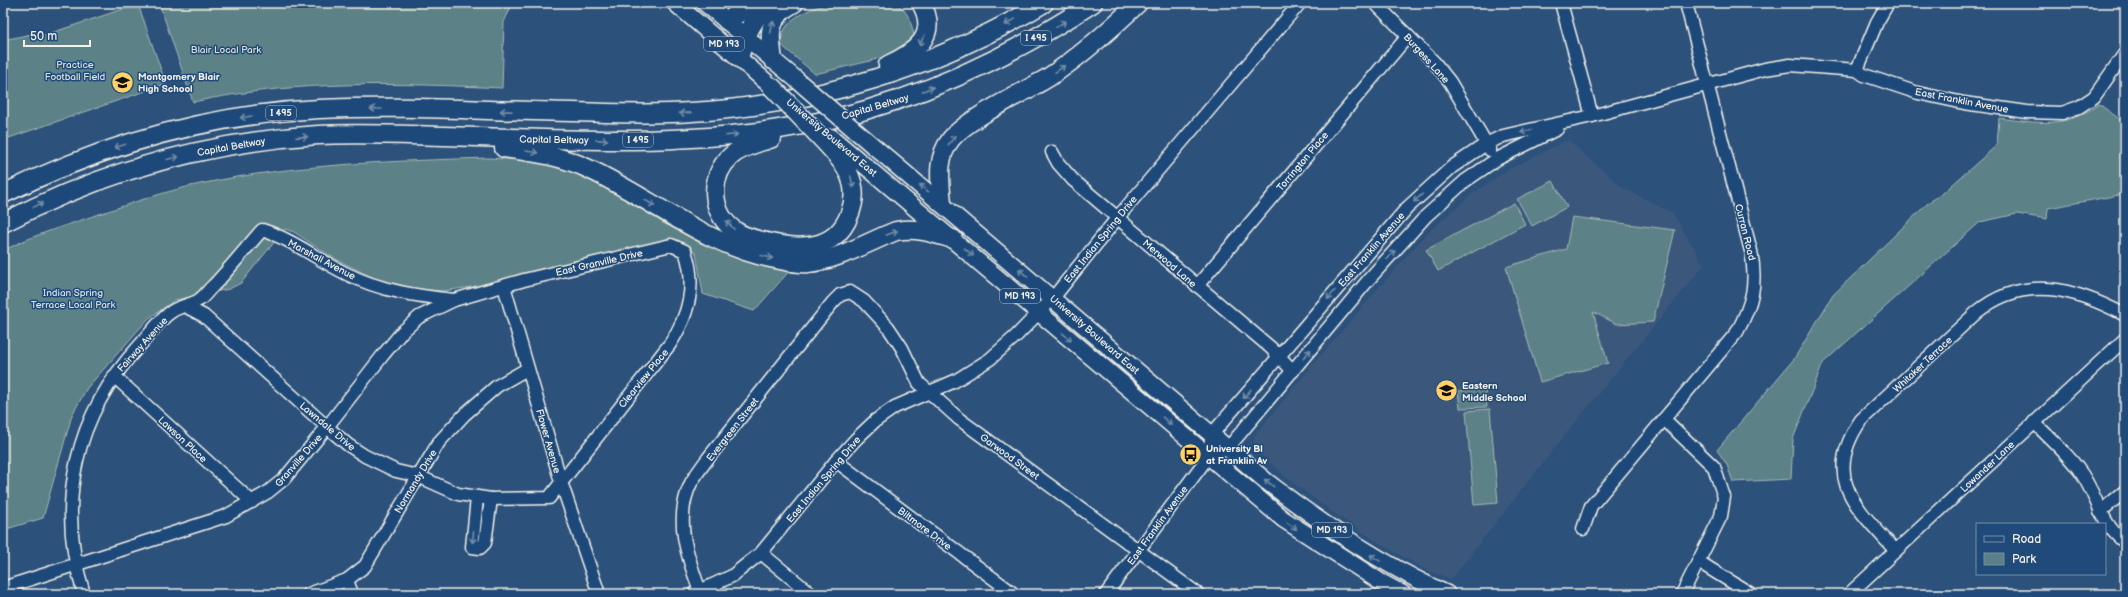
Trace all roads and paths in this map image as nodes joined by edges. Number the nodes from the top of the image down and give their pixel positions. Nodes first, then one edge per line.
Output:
1 (675, 3) edge
2 (705, 3) edge
3 (753, 3) edge
4 (771, 3) edge
5 (794, 3) edge
6 (921, 3) edge
7 (1044, 3) edge
8 (1093, 3) edge
9 (1138, 3) edge
10 (1300, 3) edge
11 (1375, 3) edge
12 (1560, 3) edge
13 (1686, 3) edge
14 (1888, 3) edge
15 (727, 21) junction
16 (1408, 36) junction
17 (745, 37) junction
18 (2125, 53) edge
19 (739, 57) junction
20 (773, 60) junction
21 (1857, 70) junction
22 (1707, 85) junction
23 (772, 86) joint
24 (820, 93) junction
25 (892, 102) junction
26 (1592, 116) junction
27 (382, 135) junction
28 (827, 138) junction
29 (1486, 144) junction
30 (1052, 152) dead end
31 (1496, 159) junction
32 (3, 194) edge
33 (942, 204) junction
34 (1118, 217) junction
35 (3, 223) edge
36 (262, 230) joint
37 (953, 239) junction
38 (688, 259) joint
39 (504, 286) junction
40 (1197, 286) junction
41 (850, 292) joint
42 (1053, 298) junction
43 (454, 300) junction
44 (185, 306) junction
45 (1040, 313) junction
46 (2125, 315) edge
47 (2125, 338) edge
48 (1280, 356) junction
49 (527, 369) junction
50 (1293, 371) junction
51 (114, 376) junction
52 (929, 392) junction
53 (1664, 419) junction
54 (2034, 422) junction
55 (327, 427) junction
56 (1212, 434) junction
57 (1228, 448) junction
58 (1208, 457) junction
59 (836, 461) junction
60 (418, 476) junction
61 (561, 482) junction
62 (2125, 491) edge
63 (477, 498) junction
64 (491, 499) junction
65 (252, 502) junction
66 (2100, 512) junction
67 (1582, 529) dead end
68 (2125, 542) edge
69 (1895, 550) junction
70 (1139, 551) junction
71 (761, 553) junction
72 (1699, 562) junction
73 (76, 564) junction
74 (1401, 571) junction
75 (348, 580) junction
76 (3, 588) edge
77 (1396, 592) edge
78 (698, 593) edge
79 (84, 594) edge
80 (309, 594) edge
81 (352, 594) edge
82 (599, 594) edge
83 (811, 594) edge
84 (1014, 594) edge
85 (1106, 594) edge
86 (1198, 594) edge
87 (1448, 594) edge
88 (1682, 594) edge
89 (1751, 594) edge
90 (1849, 594) edge

1 - 19 main road, MD 193
2 - 15 main road, University Boulevard East / MD 193
3 - 15 highway
4 - 17 highway
20 -> 5 highway
6 -> 24 highway
7 -> 24 highway, I 495
25 -> 8 highway, Capital Beltway / I 495
33 -> 9 highway
10 - 34 street, East Indian Spring Drive
11 - 16 street, Burgess Lane
12 - 26 street
13 - 22 street, Curran Road
14 - 21 street
15 - 17 main road, University Boulevard East / MD 193
16 - 29 street, Burgess Lane
16 - 40 street, Torrington Place
17 - 19 highway
17 - 20 main road, University Boulevard East / MD 193
18 - 21 street, East Franklin Avenue
19 - 23 main road, MD 193
33 -> 20 main road, University Boulevard East / MD 193, bridge
21 - 22 street, East Franklin Avenue
22 - 26 street, East Franklin Avenue
22 - 53 street, Curran Road
23 - 28 highway, bridge
24 -> 32 highway, I 495
27 -> 25 highway, Capital Beltway / I 495
28 -> 25 highway
26 -> 29 street, East Franklin Avenue
26 - 31 street, East Franklin Avenue
35 -> 27 highway, Capital Beltway / I 495
27 -> 37 highway
28 - 37 main road, University Boulevard East / MD 193
29 - 31 street, Burgess Lane
29 -> 48 street, East Franklin Avenue
30 - 34 street, Merwood Lane
50 -> 31 street, East Franklin Avenue
42 -> 33 main road, University Boulevard East / MD 193
34 - 40 street, Merwood Lane
34 - 42 street, East Indian Spring Drive
36 - 43 street, Marshall Avenue
36 - 44 street, Fairway Avenue
37 -> 45 main road, University Boulevard East / MD 193
38 - 39 street, East Granville Drive
38 - 61 street, Clearview Place
39 - 43 street, Granville Drive
39 - 49 street, Flower Avenue
40 - 48 street, Merwood Lane
41 - 52 street, Garwood Street
41 - 78 street, Evergreen Street
42 - 45 street, East Indian Spring Drive
42 - 56 main road, University Boulevard East / MD 193
43 - 55 street, Granville Drive
44 - 51 street, Fairway Avenue
44 - 55 street, Lawndale Drive
45 - 52 street, East Indian Spring Drive
45 -> 58 main road, University Boulevard East / MD 193
46 - 69 street, Whitaker Terrace
47 - 54 street, Lowander Lane
48 - 50 street, Merwood Lane
48 -> 56 street, East Franklin Avenue
49 - 60 street, Normandy Drive
49 - 61 street, Flower Avenue
50 - 57 street, East Franklin Avenue
51 - 65 street, Lawson Place
51 - 73 street, Fairway Avenue
52 - 59 street, East Indian Spring Drive
52 - 70 street, Garwood Street
53 - 67 street, Curran Road
53 - 72 street
54 - 66 street
54 - 69 street, Lowander Lane
55 - 60 street, Lawndale Drive
55 - 65 street, Granville Drive
56 - 57 main road, University Boulevard East / MD 193
56 - 58 street, East Franklin Avenue
57 - 58 street, East Franklin Avenue
74 -> 57 main road, University Boulevard East / MD 193
58 - 70 street, East Franklin Avenue
58 -> 77 main road, University Boulevard East / MD 193
59 - 71 street, East Indian Spring Drive
59 - 84 street, Biltmore Drive
60 - 63 street, Lawndale Drive
60 - 75 street, Normandy Drive
61 - 64 street, Lawndale Drive
61 - 82 street, Flower Avenue
62 - 66 street
63 - 64 street, Lawndale Drive
63 -> 64 street
65 - 73 street, Granville Drive
66 - 68 street
69 - 90 street, Lowander Lane
70 - 85 street, East Franklin Avenue
70 - 86 street, Garwood Street
71 - 78 street, East Indian Spring Drive
71 - 83 street
72 - 88 street
72 - 89 street
73 - 76 street, Granville Drive
73 - 79 street, Fairway Avenue
74 - 77 street
74 - 87 main road, University Boulevard East / MD 193
75 - 80 street, Normandy Drive
75 - 81 street

